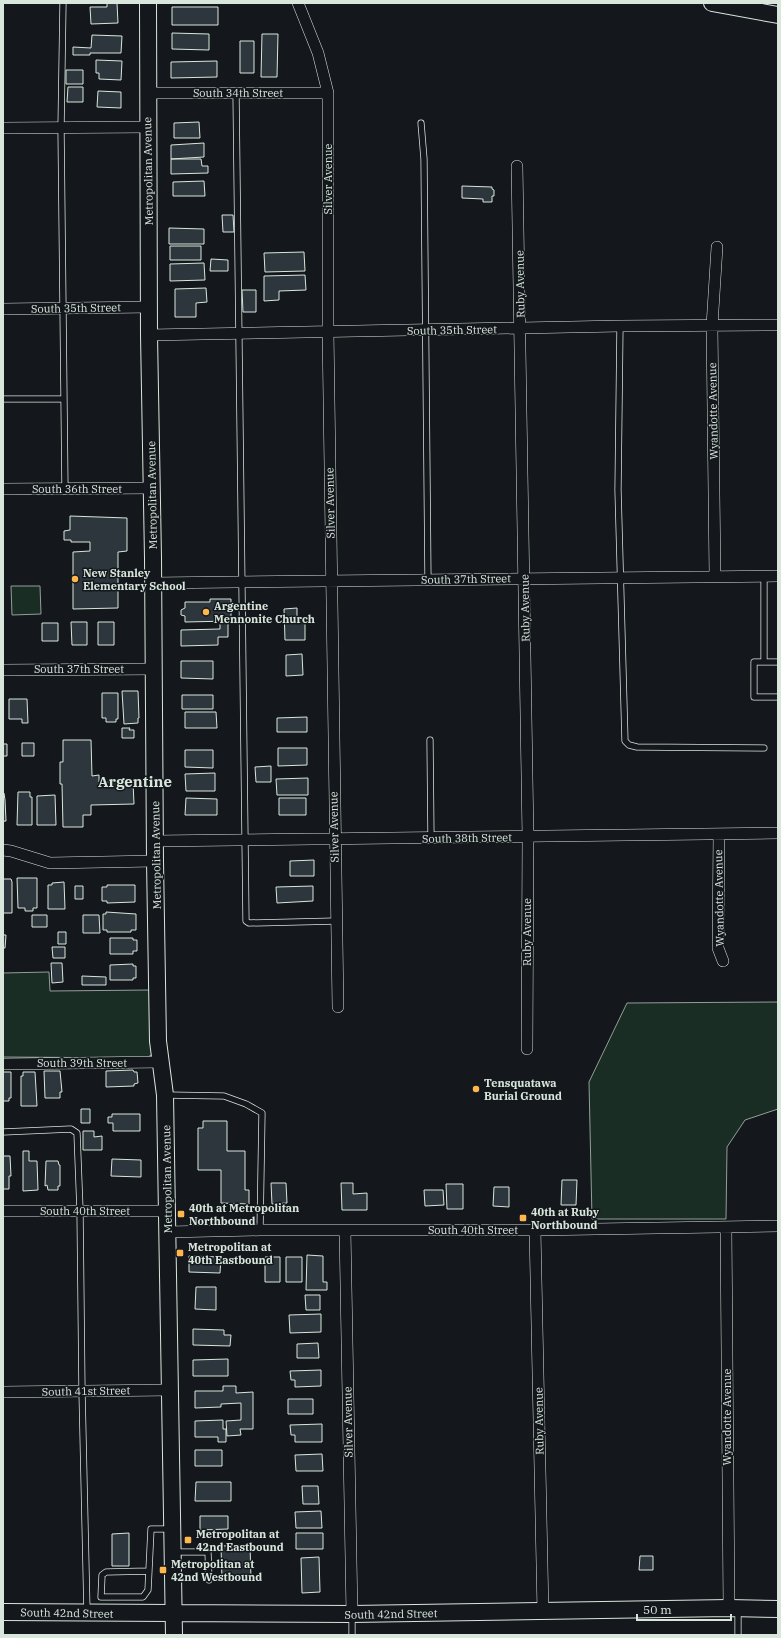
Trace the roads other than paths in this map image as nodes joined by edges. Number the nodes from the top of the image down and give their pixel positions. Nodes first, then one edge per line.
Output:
1 (63, 3) edge
2 (148, 3) edge
3 (298, 3) edge
4 (712, 3) edge
5 (778, 15) edge
6 (148, 93) junction
7 (236, 93) junction
8 (328, 93) junction
9 (421, 123) dead end
10 (148, 127) junction
11 (3, 128) edge
12 (61, 128) junction
13 (517, 166) dead end
14 (717, 247) dead end
15 (150, 307) junction
16 (3, 309) edge
17 (62, 309) junction
18 (778, 325) edge
19 (620, 326) junction
20 (712, 326) junction
21 (520, 329) junction
22 (425, 330) junction
23 (328, 331) junction
24 (238, 333) junction
25 (149, 335) junction
26 (3, 399) edge
27 (64, 399) junction
28 (151, 488) junction
29 (3, 489) edge
30 (65, 489) junction
31 (715, 576) junction
32 (764, 576) junction
33 (778, 576) edge
34 (621, 577) junction
35 (524, 578) junction
36 (428, 580) junction
37 (331, 581) junction
38 (242, 582) junction
39 (153, 583) junction
40 (764, 662) junction
41 (778, 662) edge
42 (154, 669) junction
43 (3, 670) edge
44 (778, 697) edge
45 (430, 740) dead end
46 (764, 748) dead end
47 (778, 833) edge
48 (719, 834) junction
49 (528, 837) junction
50 (431, 838) junction
51 (334, 840) junction
52 (155, 841) junction
53 (244, 841) junction
54 (3, 850) edge
55 (155, 861) junction
56 (336, 921) junction
57 (723, 961) dead end
58 (338, 1008) dead end
59 (527, 1049) dead end
60 (160, 1062) junction
61 (3, 1064) edge
62 (165, 1095) junction
63 (3, 1132) edge
64 (80, 1210) junction
65 (3, 1211) edge
66 (168, 1212) junction
67 (778, 1226) edge
68 (726, 1227) junction
69 (260, 1230) junction
70 (345, 1230) junction
71 (535, 1230) junction
72 (168, 1232) junction
73 (169, 1390) junction
74 (82, 1391) junction
75 (3, 1392) edge
76 (172, 1529) junction
77 (172, 1552) junction
78 (149, 1571) junction
79 (210, 1580) dead end
80 (98, 1607) junction
81 (734, 1608) junction
82 (778, 1609) edge
83 (3, 1612) edge
84 (543, 1612) junction
85 (174, 1614) junction
86 (352, 1614) junction
87 (174, 1635) edge
88 (352, 1635) edge
89 (738, 1635) edge

1 - 12 lane
2 - 6 main road, Metropolitan Avenue
3 - 8 street, Silver Avenue
4 - 5 main road
6 - 7 street, South 34th Street
6 - 10 main road, Metropolitan Avenue
7 - 8 street, South 34th Street
7 - 24 lane
8 - 23 street, Silver Avenue
9 - 22 lane
10 - 12 street
10 - 15 main road, Metropolitan Avenue
11 - 12 street
12 - 17 lane
13 - 21 street, Ruby Avenue
14 - 20 street, Wyandotte Avenue
15 - 17 street, South 35th Street
15 - 25 main road, Metropolitan Avenue
16 - 17 street, South 35th Street
17 - 27 lane
18 - 20 street, South 35th Street
19 - 20 street, South 35th Street
19 - 21 street, South 35th Street
19 - 34 lane
20 - 31 street, Wyandotte Avenue
21 - 22 street, South 35th Street
21 - 35 street, Ruby Avenue
22 - 23 street, South 35th Street
22 - 36 lane
23 - 24 street, South 35th Street
23 - 37 street, Silver Avenue
24 - 25 street, South 35th Street
24 - 38 lane
25 - 28 main road, Metropolitan Avenue
26 - 27 lane
27 - 30 lane
28 - 30 street, South 36th Street
28 - 39 main road, Metropolitan Avenue
29 - 30 street, South 36th Street
31 - 32 street, South 37th Street
31 - 34 street, South 37th Street
32 - 33 street, South 37th Street
32 - 40 lane
34 - 35 street, South 37th Street
34 - 46 lane
35 - 36 street, South 37th Street
35 - 49 street, Ruby Avenue
36 - 37 street, South 37th Street
37 - 38 street, South 37th Street
37 - 51 street, Silver Avenue
38 - 39 street, South 37th Street
38 - 53 lane
39 - 42 main road, Metropolitan Avenue
40 - 41 lane
40 - 44 lane
42 - 43 street, South 37th Street
42 - 52 main road, Metropolitan Avenue
45 - 50 lane
47 - 48 street, South 38th Street
48 - 49 street, South 38th Street
48 - 57 street, Wyandotte Avenue
49 - 50 street, South 38th Street
49 - 59 street, Ruby Avenue
50 - 51 street, South 38th Street
51 - 53 street, South 38th Street
51 - 56 street, Silver Avenue
52 - 53 street, South 38th Street
52 - 55 main road, Metropolitan Avenue
53 - 56 lane
54 - 55 street
55 - 60 main road, Metropolitan Avenue
56 - 58 street, Silver Avenue
60 - 61 street, South 39th Street
60 - 62 main road, Metropolitan Avenue
62 - 66 main road, Metropolitan Avenue
62 - 69 lane
63 - 64 lane
64 - 65 street, South 40th Street
64 - 66 street, South 40th Street
64 - 74 lane
66 - 72 main road, Metropolitan Avenue
67 - 68 street, South 40th Street
68 - 71 street, South 40th Street
68 - 81 street, Wyandotte Avenue
69 - 70 street, South 40th Street
69 - 72 street, South 40th Street
70 - 71 street, South 40th Street
70 - 86 street, Silver Avenue
71 - 84 street, Ruby Avenue
72 - 73 main road, Metropolitan Avenue
73 - 74 street, South 41st Street
73 - 76 main road, Metropolitan Avenue
74 - 75 street, South 41st Street
74 - 80 lane
76 - 77 main road, Metropolitan Avenue
76 - 78 lane
77 - 79 lane
77 - 85 main road, Metropolitan Avenue
78 - 80 lane
78 - 80 lane
80 - 83 main road, South 42nd Street
80 - 85 main road, South 42nd Street
81 - 82 main road, South 42nd Street
81 - 84 main road, South 42nd Street
81 - 89 lane
84 - 86 main road, South 42nd Street
85 - 86 main road, South 42nd Street
85 - 87 main road, Metropolitan Avenue
86 - 88 lane

